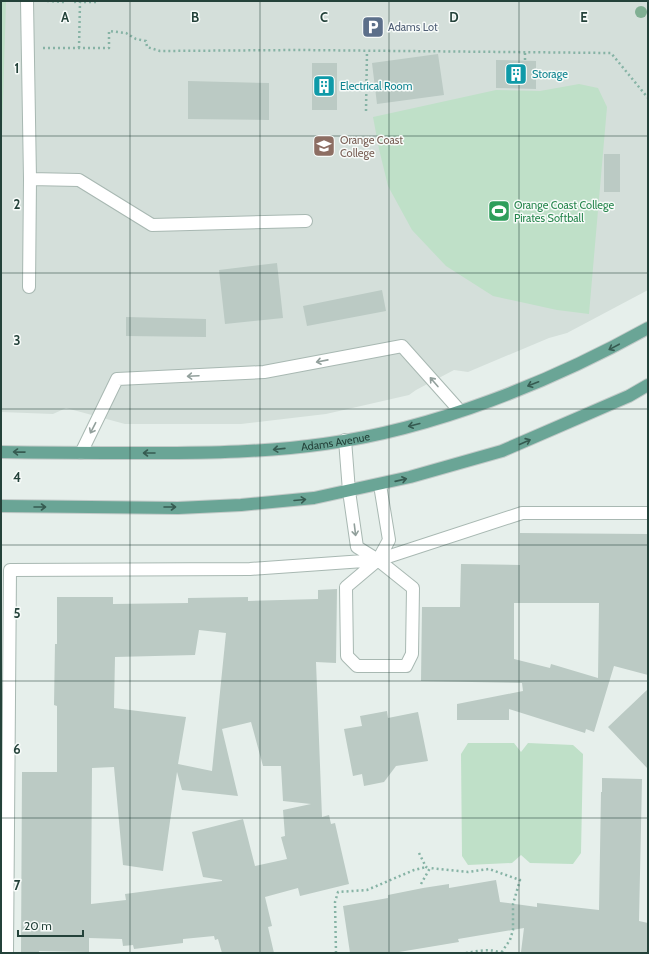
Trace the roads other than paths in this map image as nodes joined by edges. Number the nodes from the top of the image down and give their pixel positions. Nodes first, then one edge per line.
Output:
1 (27, 1) edge
2 (30, 179) junction
3 (306, 221) dead end
4 (29, 287) dead end
5 (648, 328) edge
6 (648, 386) edge
7 (460, 411) junction
8 (345, 440) junction
9 (1, 452) edge
10 (80, 453) junction
11 (380, 485) junction
12 (349, 491) junction
13 (1, 506) edge
14 (648, 513) edge
15 (378, 560) junction
16 (8, 953) edge

1 - 2 lane
2 - 3 lane
2 - 4 lane
5 -> 7 main road, Adams Avenue
11 -> 6 main road
7 -> 8 main road, Adams Avenue
7 -> 10 lane
8 -> 10 main road, Adams Avenue
8 - 12 lane
10 -> 9 main road, Adams Avenue
11 - 12 main road
11 - 15 lane
13 -> 12 main road
12 -> 15 lane
14 - 15 lane
15 - 15 lane
15 - 16 lane

